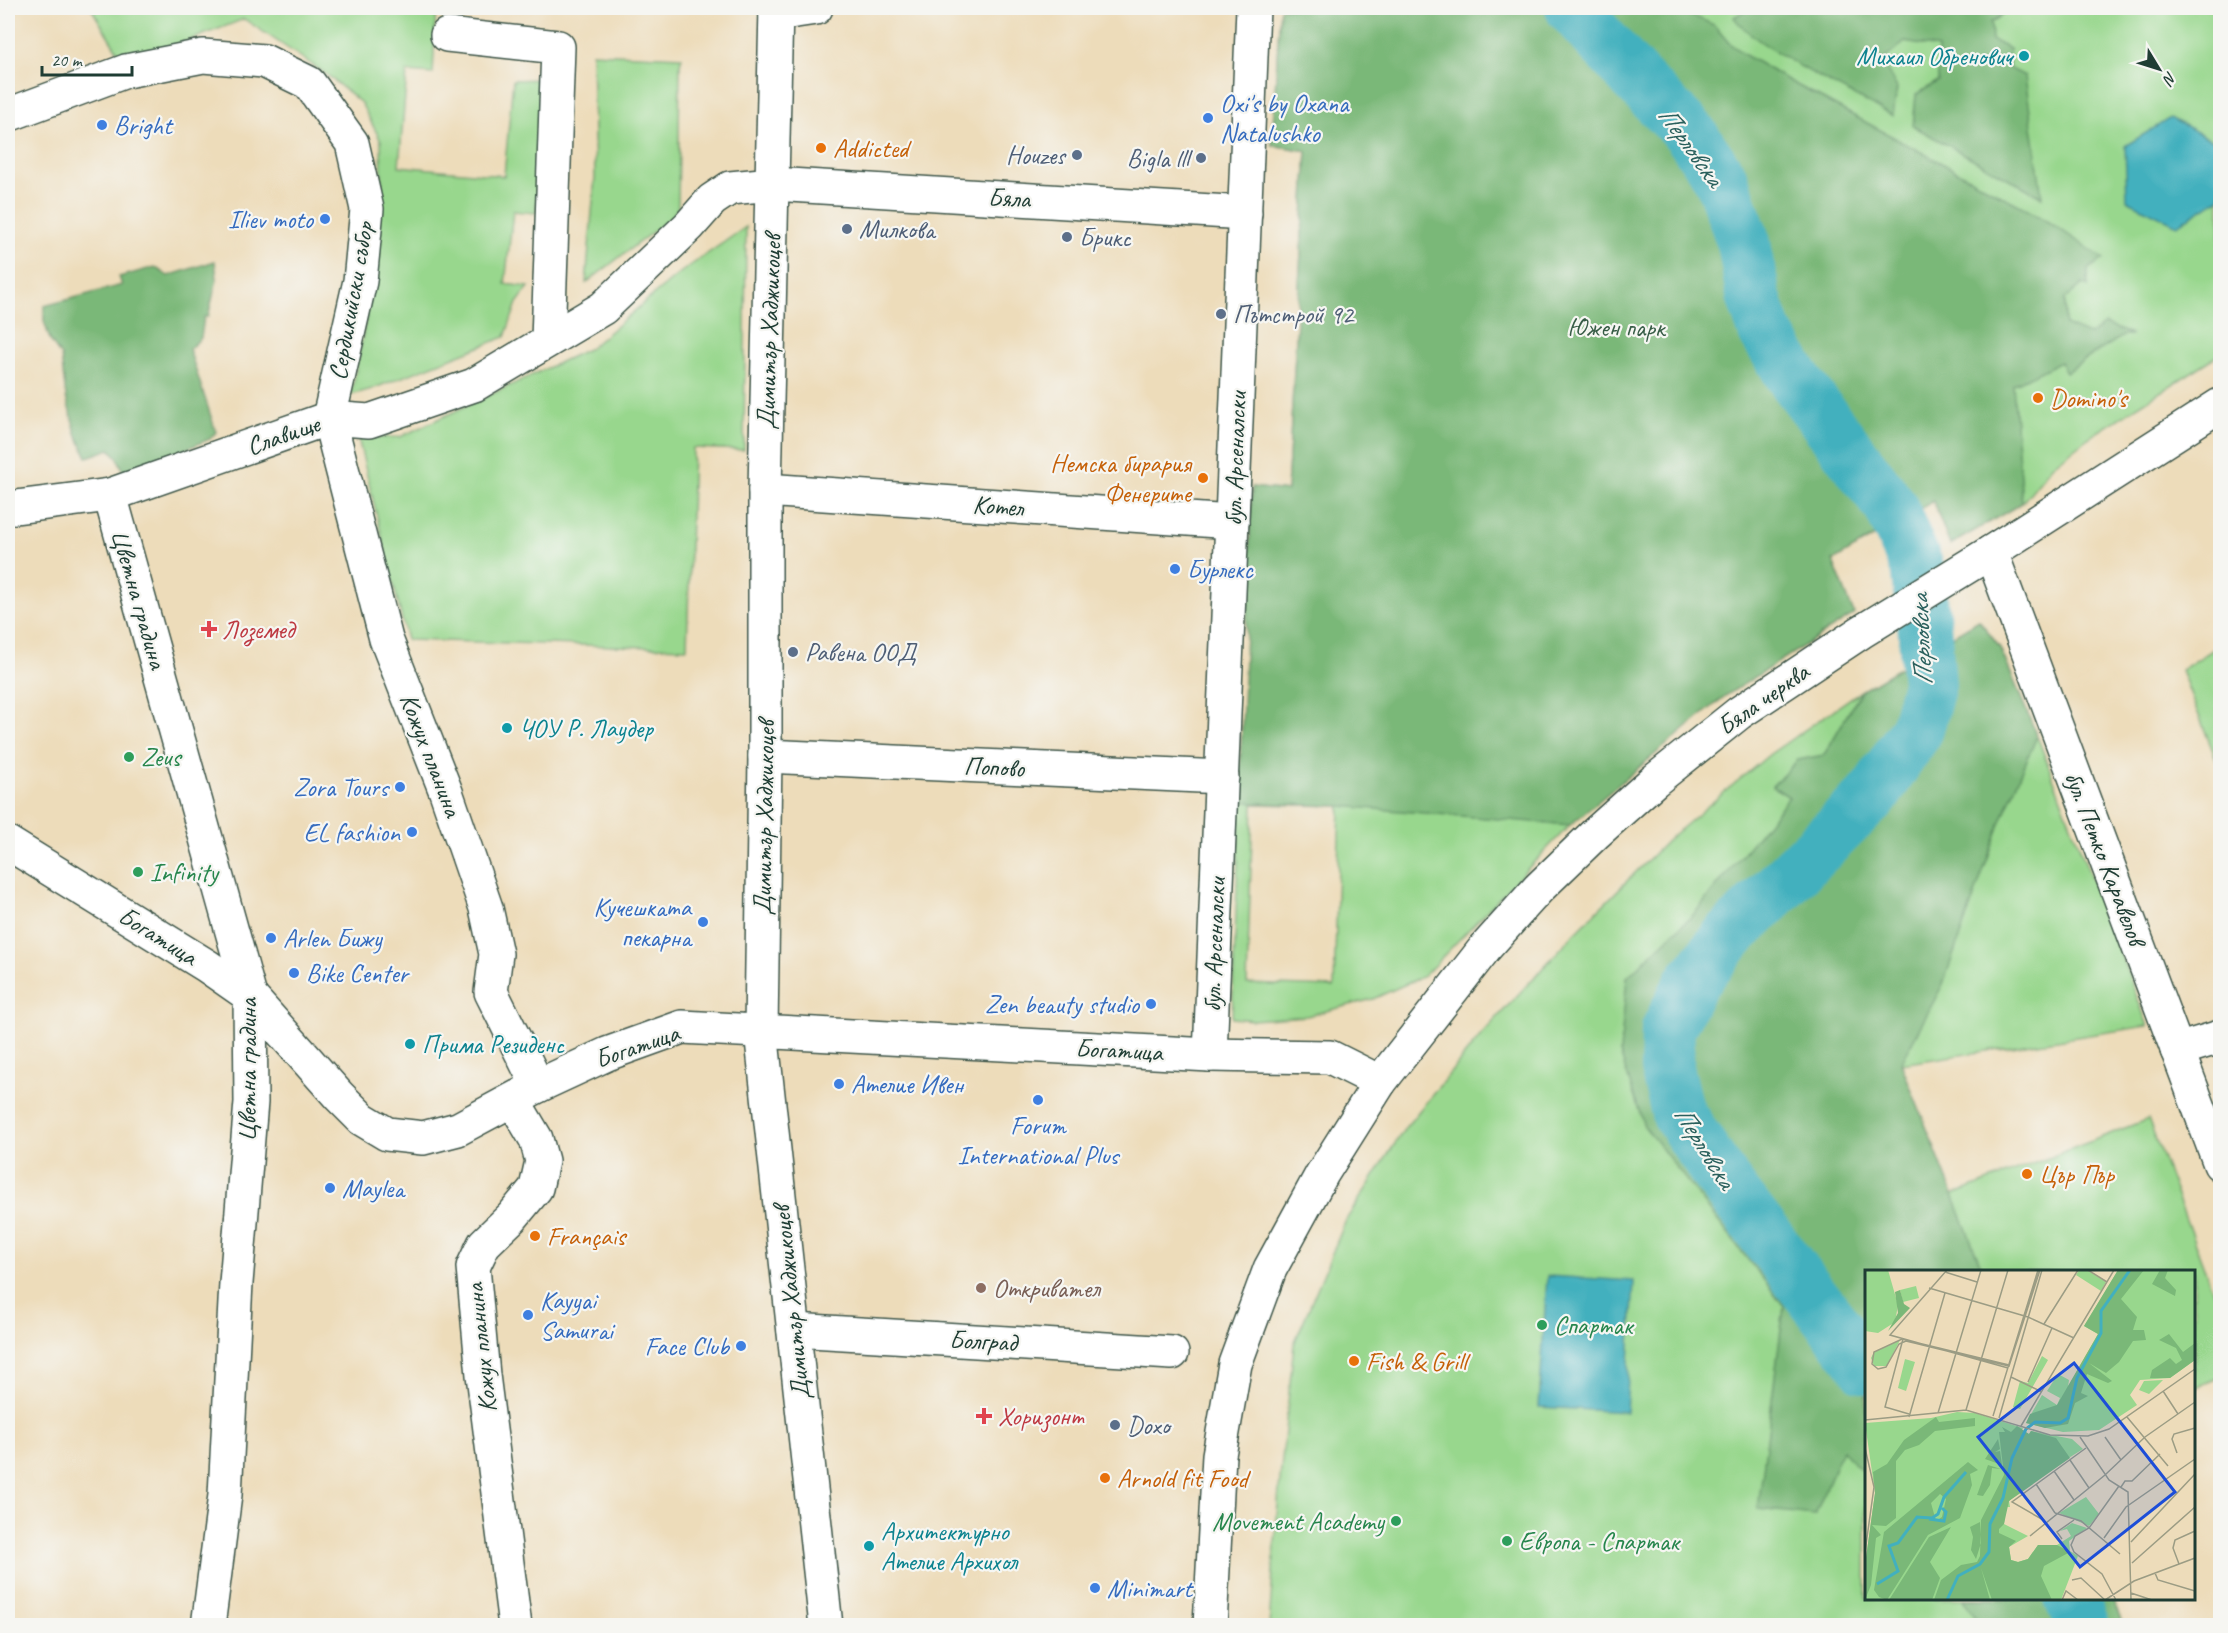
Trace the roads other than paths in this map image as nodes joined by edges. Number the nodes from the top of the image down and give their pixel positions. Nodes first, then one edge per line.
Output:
1 (816, 8) edge
2 (1253, 8) edge
3 (776, 11) edge
4 (447, 35) dead end
5 (8, 115) edge
6 (773, 184) junction
7 (1245, 213) junction
8 (548, 340) junction
9 (2220, 405) edge
10 (329, 418) junction
11 (765, 490) junction
12 (110, 495) junction
13 (8, 508) edge
14 (1232, 522) junction
15 (1990, 552) junction
16 (765, 756) junction
17 (1222, 777) junction
18 (8, 843) edge
19 (250, 996) junction
20 (761, 1031) junction
21 (2220, 1037) edge
22 (2177, 1050) junction
23 (1210, 1055) junction
24 (1380, 1082) junction
25 (526, 1093) junction
26 (2220, 1164) edge
27 (794, 1330) junction
28 (1172, 1353) dead end
29 (208, 1626) edge
30 (515, 1626) edge
31 (826, 1626) edge
32 (1210, 1626) edge

1 - 3 street
2 - 7 street, бул. Арсеналски
3 - 6 street, Димитър Хаджикоцев
4 - 8 street
5 - 10 street, Сердикийски събор
6 - 7 street, Бяла
6 - 8 street, Славище
6 - 11 street, Димитър Хаджикоцев
7 - 14 street, бул. Арсеналски
8 - 10 street, Славище
9 - 15 street, Бяла черква
10 - 12 street, Славище
10 - 25 street, Кожух планина
11 - 14 street, Котел
11 - 16 street, Димитър Хаджикоцев
12 - 13 street, Славище
12 - 19 street, Цветна градина
14 - 17 street, бул. Арсеналски
15 - 22 street, бул. Петко Каравелов
15 - 24 street, Бяла черква
16 - 17 street, Попово
16 - 20 street, Димитър Хаджикоцев
17 - 23 street, бул. Арсеналски
18 - 19 street, Богатица
19 - 25 street, Богатица
19 - 29 street, Цветна градина
20 - 23 street, Богатица
20 - 25 street, Богатица
20 - 27 street, Димитър Хаджикоцев
21 - 22 street
22 - 26 street, бул. Петко Каравелов
23 - 24 street, Богатица
24 - 32 street
25 - 30 street, Кожух планина
27 - 28 street, Болград
27 - 31 street, Димитър Хаджикоцев

